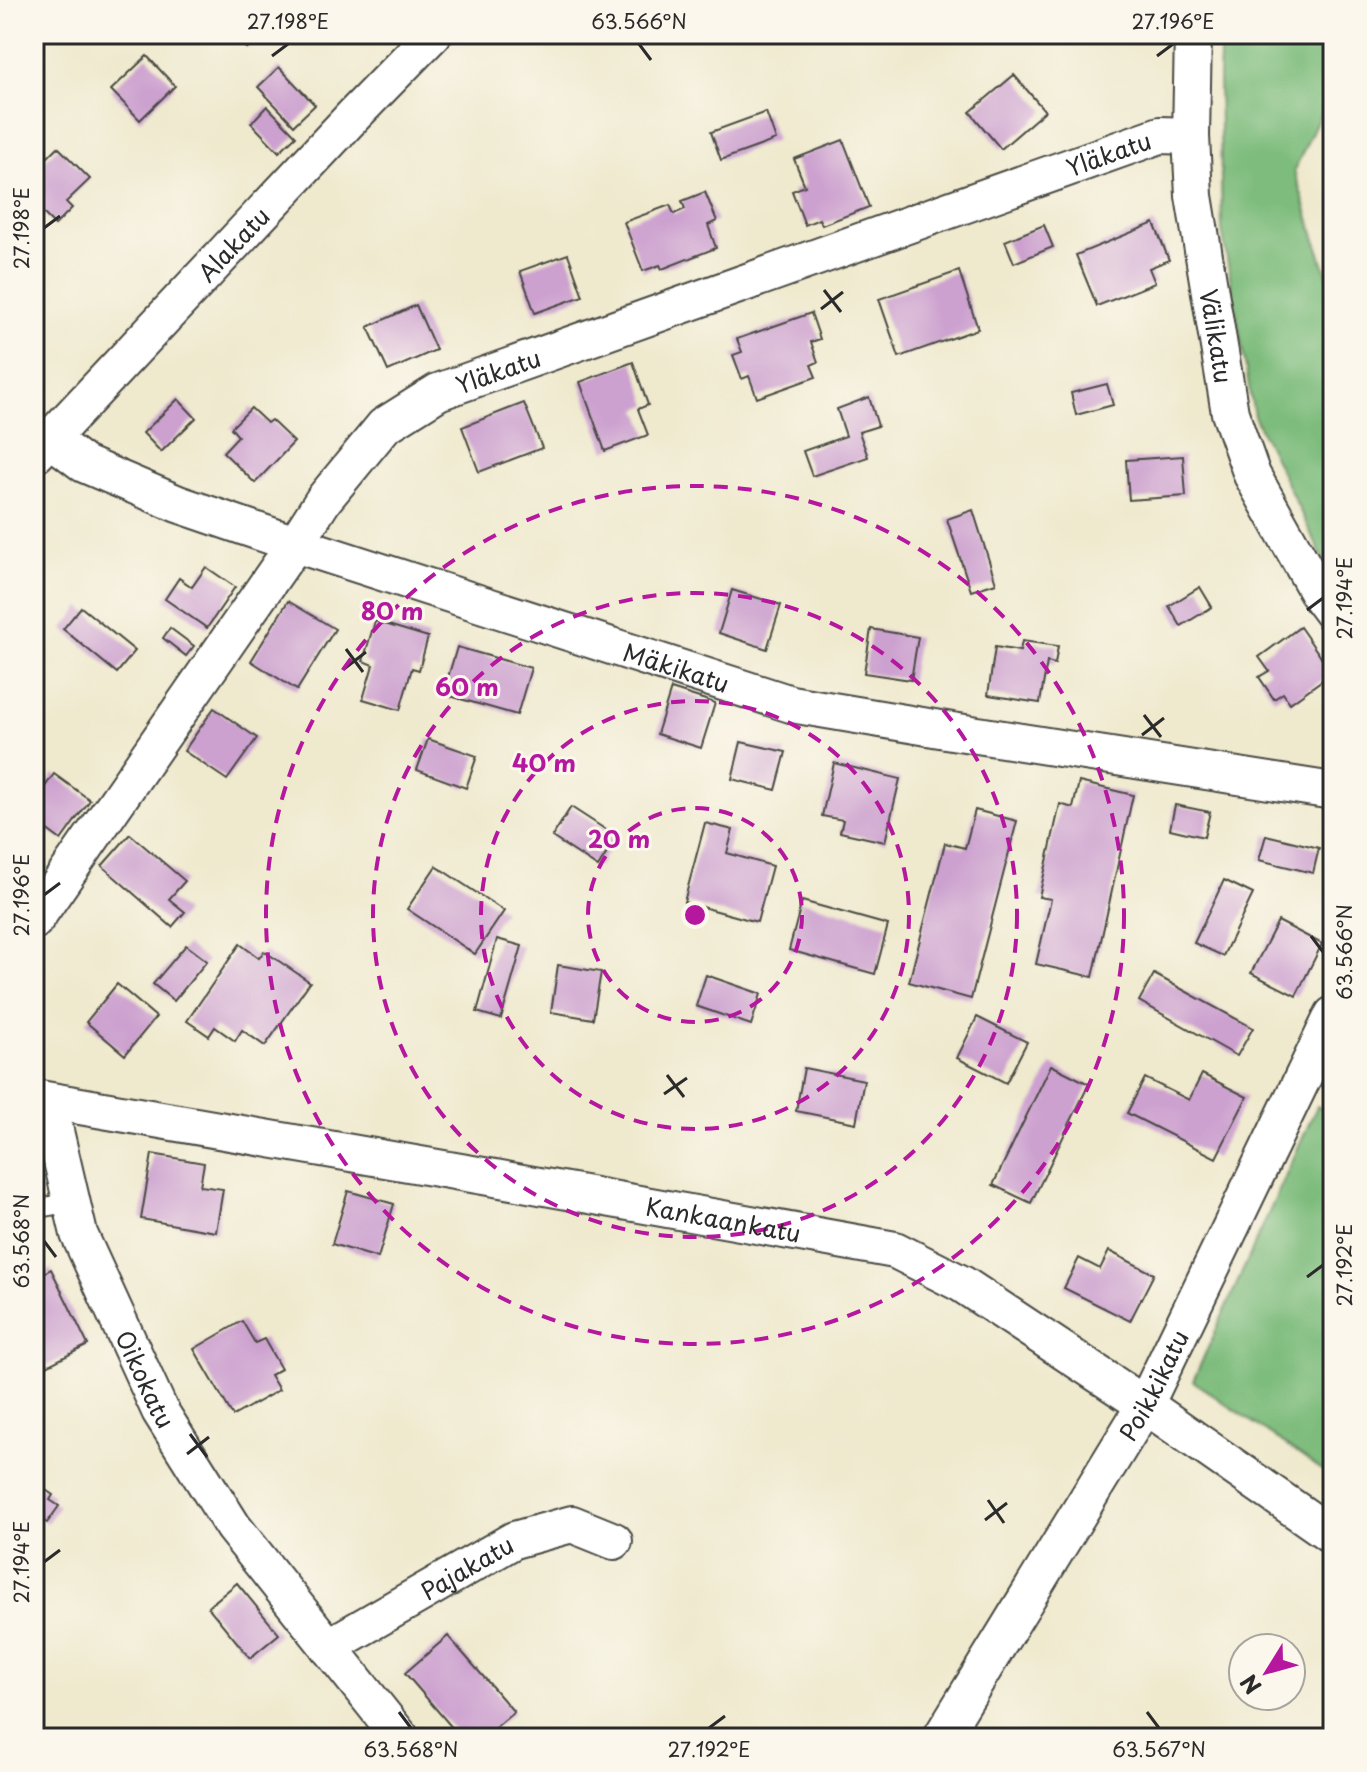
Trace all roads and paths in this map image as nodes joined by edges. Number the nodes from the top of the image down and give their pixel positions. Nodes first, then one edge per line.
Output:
1 (433, 34) edge
2 (1193, 34) edge
3 (1191, 136) junction
4 (42, 448) edge
5 (295, 544) junction
6 (1333, 614) edge
7 (1333, 791) edge
8 (34, 921) edge
9 (1333, 1015) edge
10 (41, 1100) edge
11 (72, 1202) junction
12 (34, 1209) edge
13 (1145, 1405) junction
14 (1333, 1536) edge
15 (614, 1541) dead end
16 (328, 1647) junction
17 (401, 1738) edge
18 (941, 1738) edge

1 - 4 street, Alakatu
2 - 3 street, Välikatu
3 - 5 street, Yläkatu
3 - 6 street, Välikatu
4 - 5 street, Mäkikatu
5 - 7 street, Mäkikatu
5 - 8 street, Yläkatu
9 - 13 street, Poikkikatu
10 - 11 street, Oikokatu
10 - 13 street, Kankaankatu
11 - 12 lane
11 - 16 street, Oikokatu
13 - 14 street, Kankaankatu
13 - 18 street, Poikkikatu
15 - 16 street, Pajakatu
16 - 17 street, Oikokatu

